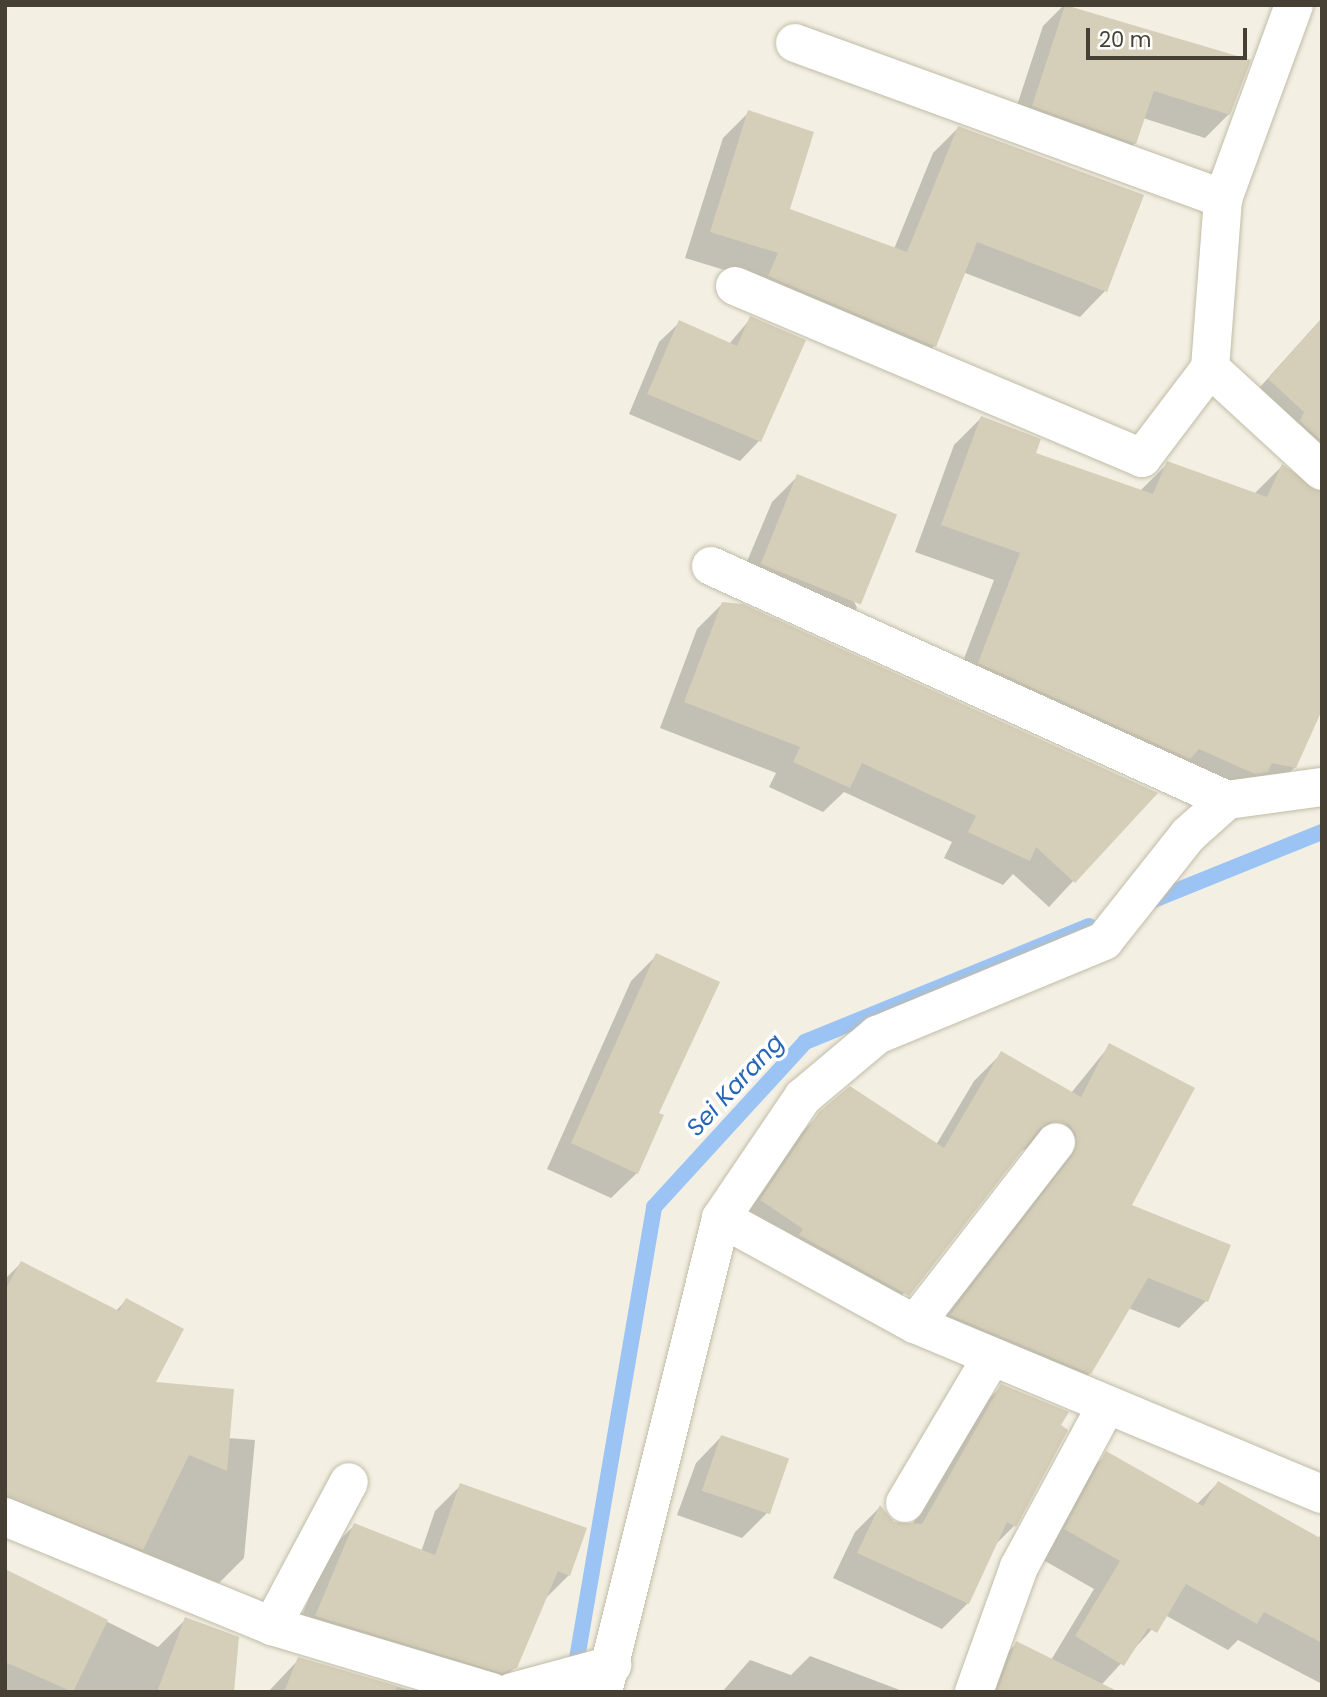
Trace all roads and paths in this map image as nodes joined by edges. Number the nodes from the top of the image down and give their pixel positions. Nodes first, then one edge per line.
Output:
1 (1294, 5) edge
2 (795, 43) dead end
3 (1223, 199) junction
4 (735, 286) dead end
5 (1210, 368) junction
6 (1322, 471) edge
7 (711, 566) dead end
8 (1322, 787) edge
9 (1227, 800) junction
10 (1056, 1142) dead end
11 (721, 1218) junction
12 (915, 1324) junction
13 (990, 1358) junction
14 (1106, 1406) junction
15 (349, 1482) dead end
16 (1322, 1494) edge
17 (905, 1503) dead end
18 (5, 1517) edge
19 (272, 1626) junction
20 (604, 1675) edge
21 (419, 1680) edge
22 (524, 1689) edge
23 (492, 1692) edge
24 (974, 1692) edge

1 - 3 street
2 - 3 street
3 - 5 street
4 - 5 street
5 - 6 street
7 - 9 street
8 - 9 street
9 - 11 street
10 - 12 street
11 - 12 street
11 - 20 street
12 - 13 street
13 - 14 street
13 - 17 street
14 - 16 street
14 - 24 street
15 - 19 street
18 - 19 street
19 - 21 street
20 - 22 street
21 - 23 street

